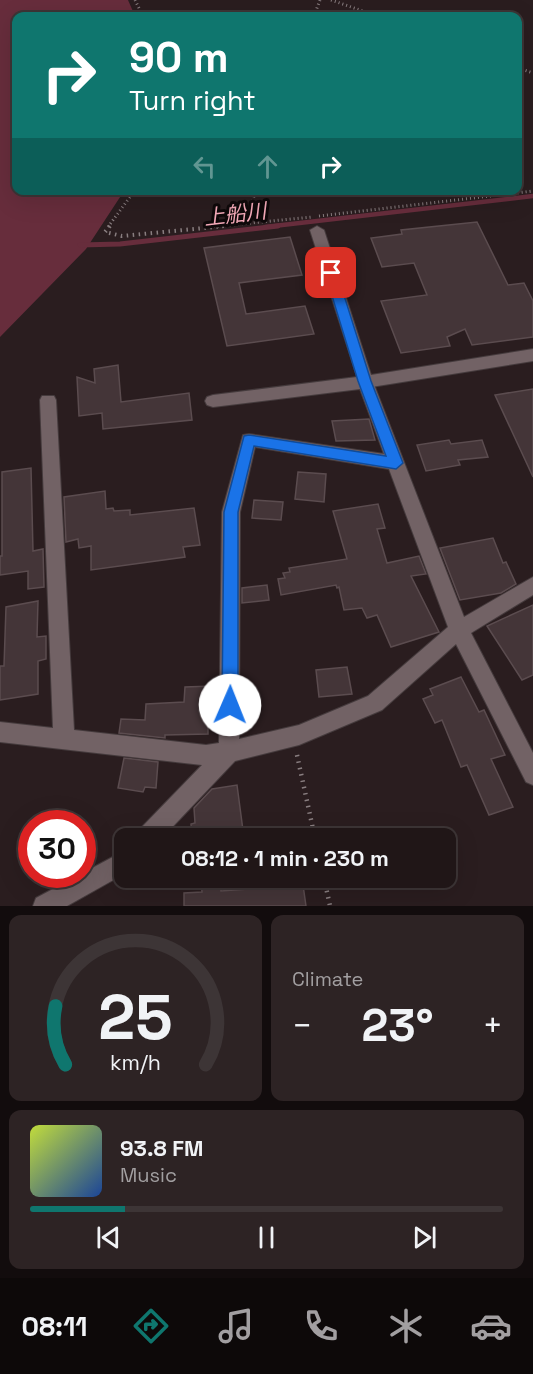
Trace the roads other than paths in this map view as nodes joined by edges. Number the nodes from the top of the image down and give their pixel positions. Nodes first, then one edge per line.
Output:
1 (317, 230) dead end
2 (533, 355) edge
3 (365, 381) junction
4 (48, 400) dead end
5 (213, 401) dead end
6 (396, 463) junction
7 (533, 585) edge
8 (459, 630) junction
9 (0, 732) edge
10 (64, 740) junction
11 (229, 752) junction
12 (533, 775) edge
13 (157, 828) edge
14 (114, 868) edge
15 (44, 906) edge

1 - 3 street
2 - 3 street
3 - 5 street
3 - 6 street
4 - 10 street
6 - 8 street
6 - 11 street
7 - 8 street
8 - 11 street
8 - 12 street
9 - 10 street
10 - 11 street
11 - 13 street
14 - 15 street

